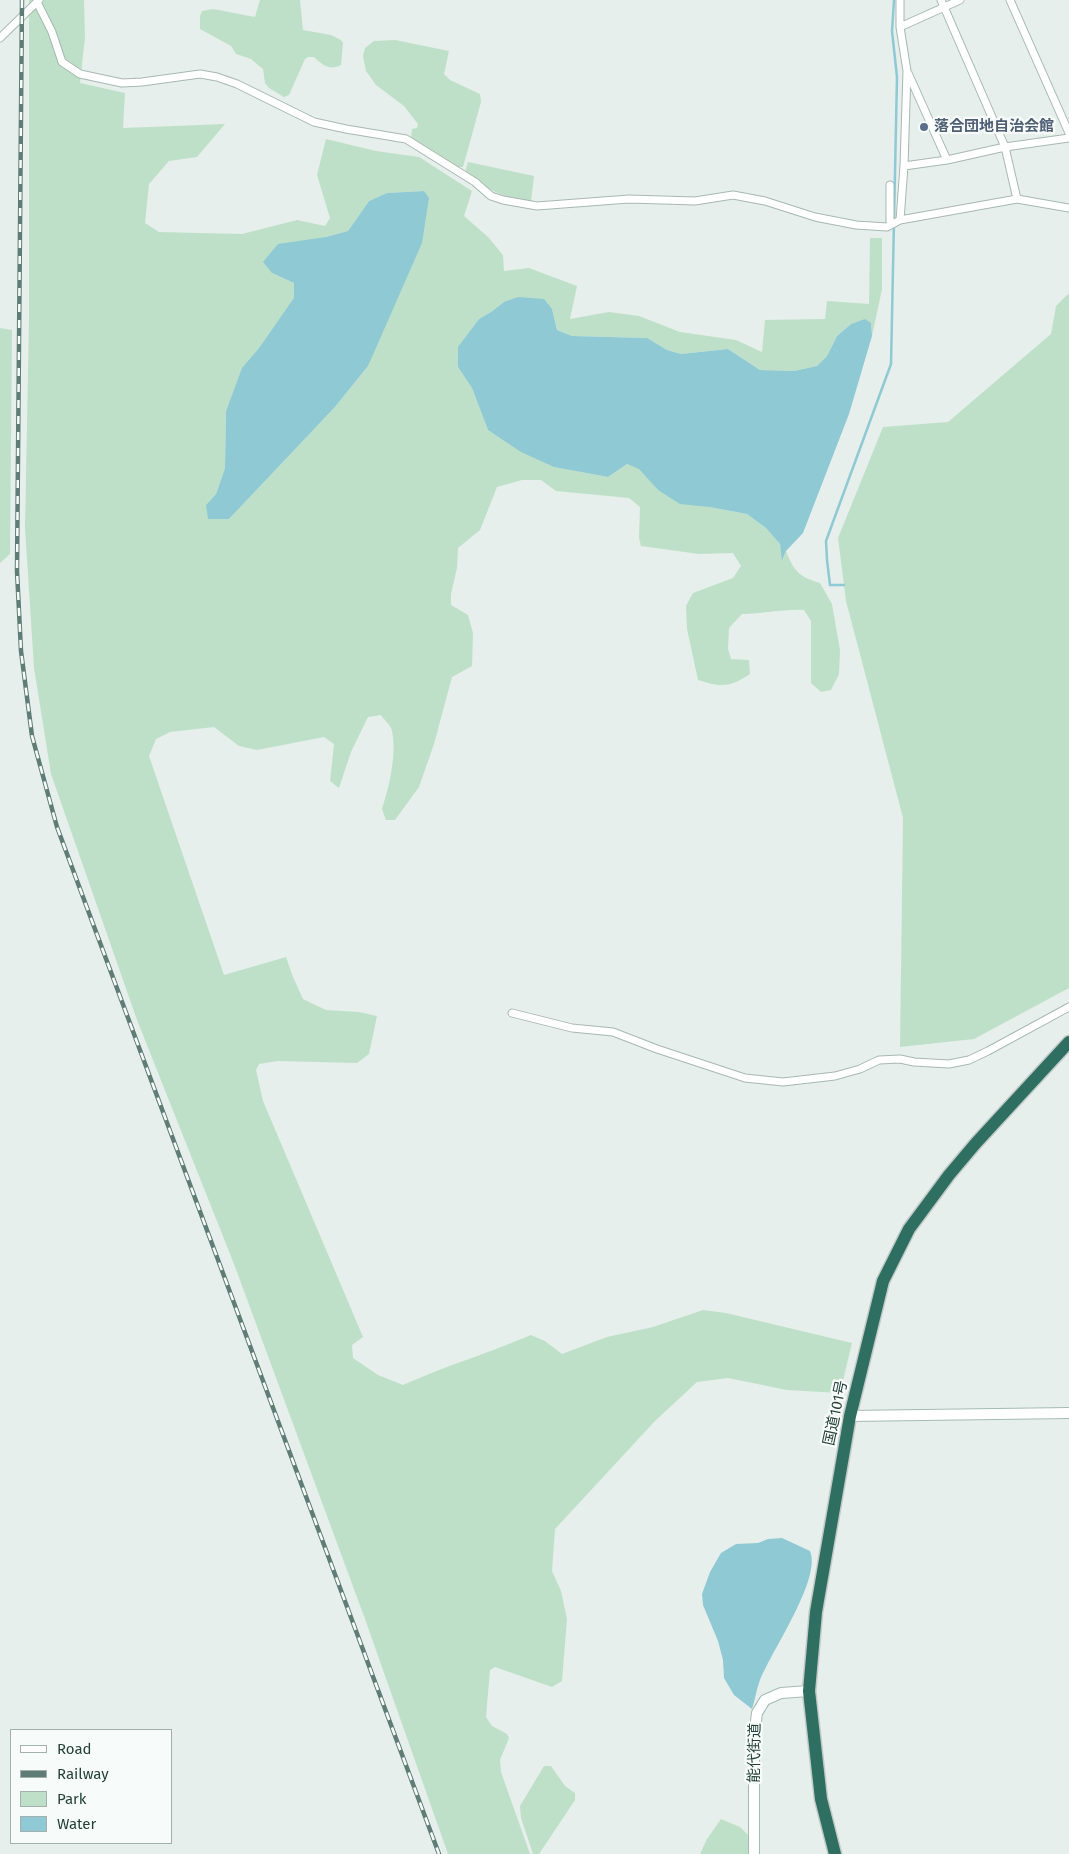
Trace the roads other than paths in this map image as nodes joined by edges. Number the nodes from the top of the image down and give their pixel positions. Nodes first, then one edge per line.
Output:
1 (900, 0) edge
2 (960, 0) edge
3 (1010, 0) edge
4 (38, 1) edge
5 (943, 3) edge
6 (900, 27) junction
7 (0, 38) edge
8 (907, 71) junction
9 (1069, 133) edge
10 (1069, 138) edge
11 (1005, 147) junction
12 (947, 160) junction
13 (904, 166) junction
14 (890, 185) dead end
15 (1017, 199) junction
16 (1069, 208) edge
17 (900, 220) junction
18 (890, 225) junction
19 (1069, 1007) edge
20 (512, 1013) dead end
21 (1069, 1042) edge
22 (1069, 1413) edge
23 (850, 1416) junction
24 (809, 1691) junction
25 (754, 1854) edge
26 (835, 1854) edge

1 - 6 street
2 - 5 street
3 - 9 street
4 - 7 street
4 - 18 street
5 - 6 street
5 - 11 street
6 - 8 street
8 - 12 street
8 - 13 street
10 - 11 street
11 - 12 street
11 - 15 street
12 - 13 street
13 - 17 street
14 - 18 street
15 - 16 street
15 - 17 street
17 - 18 street
19 - 20 street
21 - 23 highway, 国道101号
22 - 23 street
23 - 24 highway, 国道101号
24 - 25 street, 能代街道
24 - 26 highway, 国道101号

